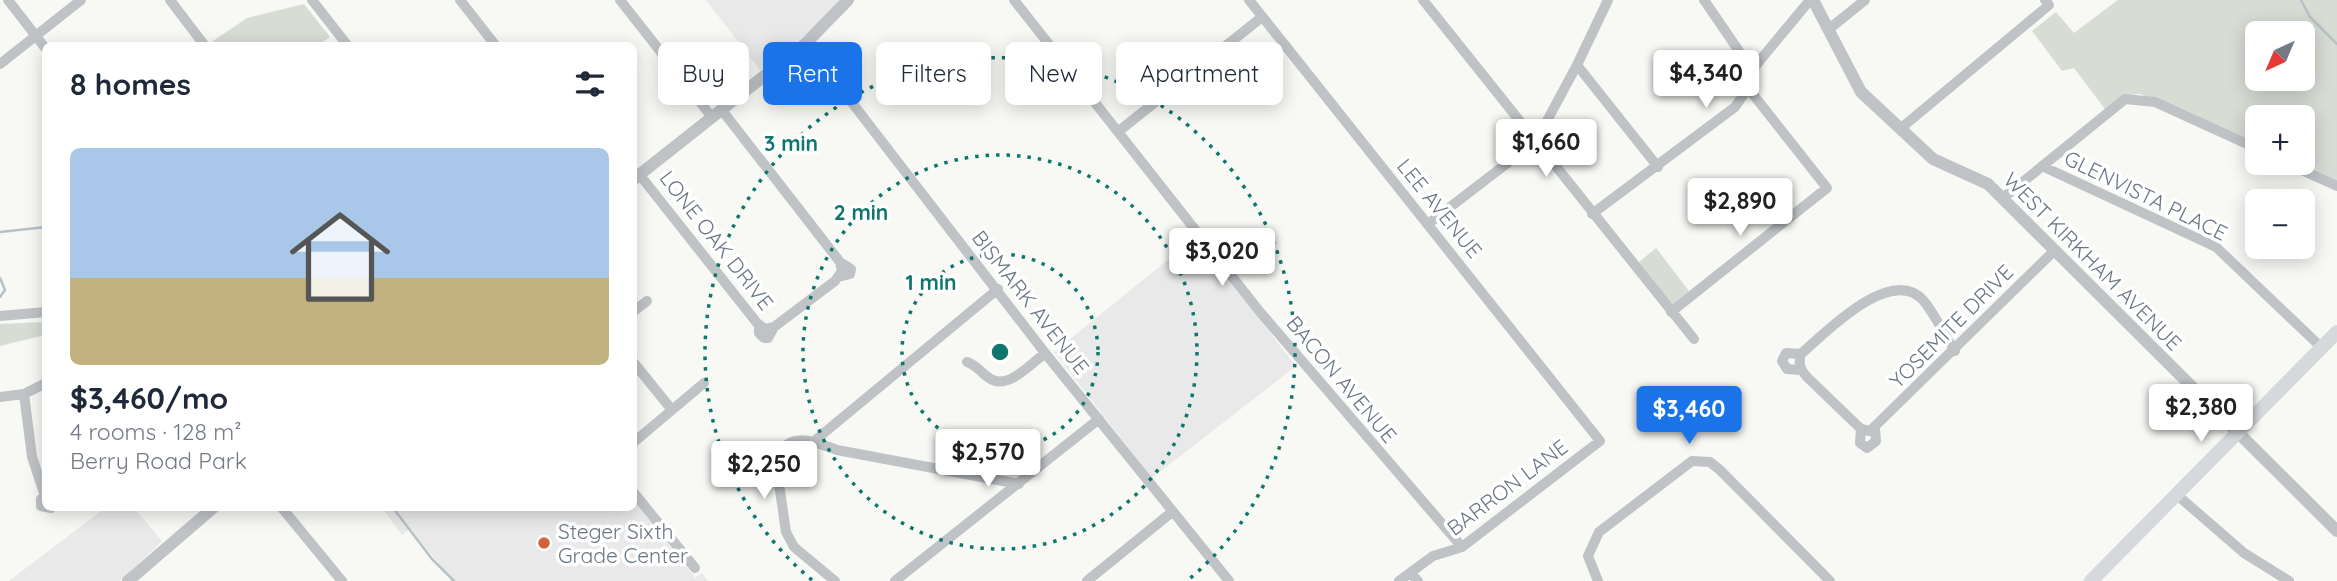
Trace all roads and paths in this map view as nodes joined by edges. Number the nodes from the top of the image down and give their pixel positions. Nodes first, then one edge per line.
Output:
1 (8, 0) edge
2 (81, 0) edge
3 (170, 0) edge
4 (312, 0) edge
5 (460, 0) edge
6 (620, 0) edge
7 (848, 0) edge
8 (1014, 0) edge
9 (1249, 0) edge
10 (1423, 0) edge
11 (1608, 0) edge
12 (1704, 0) edge
13 (1812, 0) edge
14 (1865, 0) edge
15 (2047, 3) edge
16 (1262, 17) junction
17 (1829, 29) junction
18 (36, 36) junction
19 (202, 42) edge
20 (345, 42) edge
21 (493, 42) edge
22 (807, 42) edge
23 (42, 44) edge
24 (0, 64) edge
25 (1577, 65) junction
26 (1752, 70) junction
27 (763, 76) edge
28 (1748, 88) junction
29 (854, 105) edge
30 (716, 113) junction
31 (1900, 129) junction
32 (1119, 131) junction
33 (1536, 141) junction
34 (2245, 143) edge
35 (2042, 166) junction
36 (1658, 167) junction
37 (637, 175) edge
38 (2313, 175) edge
39 (637, 177) edge
40 (2337, 186) edge
41 (2003, 198) junction
42 (1592, 214) junction
43 (1428, 224) junction
44 (2055, 250) junction
45 (998, 289) junction
46 (647, 301) dead end
47 (637, 309) edge
48 (42, 312) edge
49 (1671, 312) junction
50 (0, 316) edge
51 (2337, 332) edge
52 (1693, 339) dead end
53 (2322, 348) junction
54 (1955, 351) junction
55 (1045, 353) junction
56 (1801, 354) junction
57 (967, 362) dead end
58 (637, 367) edge
59 (1800, 370) junction
60 (704, 383) dead end
61 (42, 385) edge
62 (24, 394) junction
63 (0, 397) edge
64 (672, 410) junction
65 (1099, 419) junction
66 (2238, 431) junction
67 (637, 439) edge
68 (1600, 441) joint
69 (813, 442) junction
70 (1019, 484) junction
71 (42, 487) edge
72 (2176, 494) junction
73 (637, 497) edge
74 (209, 511) edge
75 (284, 511) edge
76 (1172, 512) junction
77 (2337, 531) edge
78 (1462, 547) junction
79 (695, 568) dead end
80 (1410, 573) junction
81 (337, 579) edge
82 (128, 581) edge
83 (835, 581) edge
84 (895, 581) edge
85 (1087, 581) edge
86 (1229, 581) edge
87 (1399, 581) edge
88 (1418, 581) edge
89 (1598, 581) edge
90 (1830, 581) edge
91 (2092, 581) edge
92 (2289, 581) edge

1 - 18 street
2 - 18 street
3 - 19 street
4 - 20 street
5 - 21 street
6 - 30 street
7 - 22 street
8 - 32 street, BACON AVENUE
9 - 16 street, LEE AVENUE
10 - 33 street
11 - 25 street
12 - 26 street
13 - 17 street, WEST KIRKHAM AVENUE
13 - 26 street
14 - 17 street
15 - 31 street
16 - 32 street
16 - 43 street, LEE AVENUE
17 - 31 street, WEST KIRKHAM AVENUE
18 - 23 street
18 - 24 street
25 - 33 street
25 - 36 street
26 - 28 street
27 - 30 street
28 - 36 street
28 - 49 street
29 - 45 street, BISMARK AVENUE
30 - 37 street
30 - 39 street, LONE OAK DRIVE
31 - 41 street, WEST KIRKHAM AVENUE
32 - 78 street, BACON AVENUE
33 - 42 street
33 - 43 street
34 - 35 street
35 - 41 street
35 - 53 street, GLENVISTA PLACE
36 - 42 street
38 - 40 street
41 - 44 street, WEST KIRKHAM AVENUE
42 - 49 street
43 - 68 street, LEE AVENUE
44 - 54 street, YOSEMITE DRIVE
44 - 66 street, WEST KIRKHAM AVENUE
45 - 55 street, BISMARK AVENUE
45 - 69 street
46 - 47 street
48 - 50 street
49 - 52 street
51 - 53 main road
53 - 66 main road
54 - 56 street
54 - 59 street, YOSEMITE DRIVE
55 - 57 street
55 - 65 street, BISMARK AVENUE
56 - 59 street
56 - 59 street
58 - 64 street
60 - 64 street
61 - 62 street
62 - 63 street
62 - 71 street
64 - 67 street
65 - 70 street
65 - 76 street, BISMARK AVENUE
66 - 72 main road
66 - 77 street, WEST KIRKHAM AVENUE
68 - 78 street, BARRON LANE
69 - 70 street
69 - 83 street
70 - 84 street
72 - 91 main road
72 - 92 street
73 - 79 street
74 - 82 street
75 - 81 street
76 - 85 street
76 - 86 street, BISMARK AVENUE
78 - 80 street, BARRON LANE
80 - 87 street, BARRON LANE
80 - 88 street
89 - 90 street

